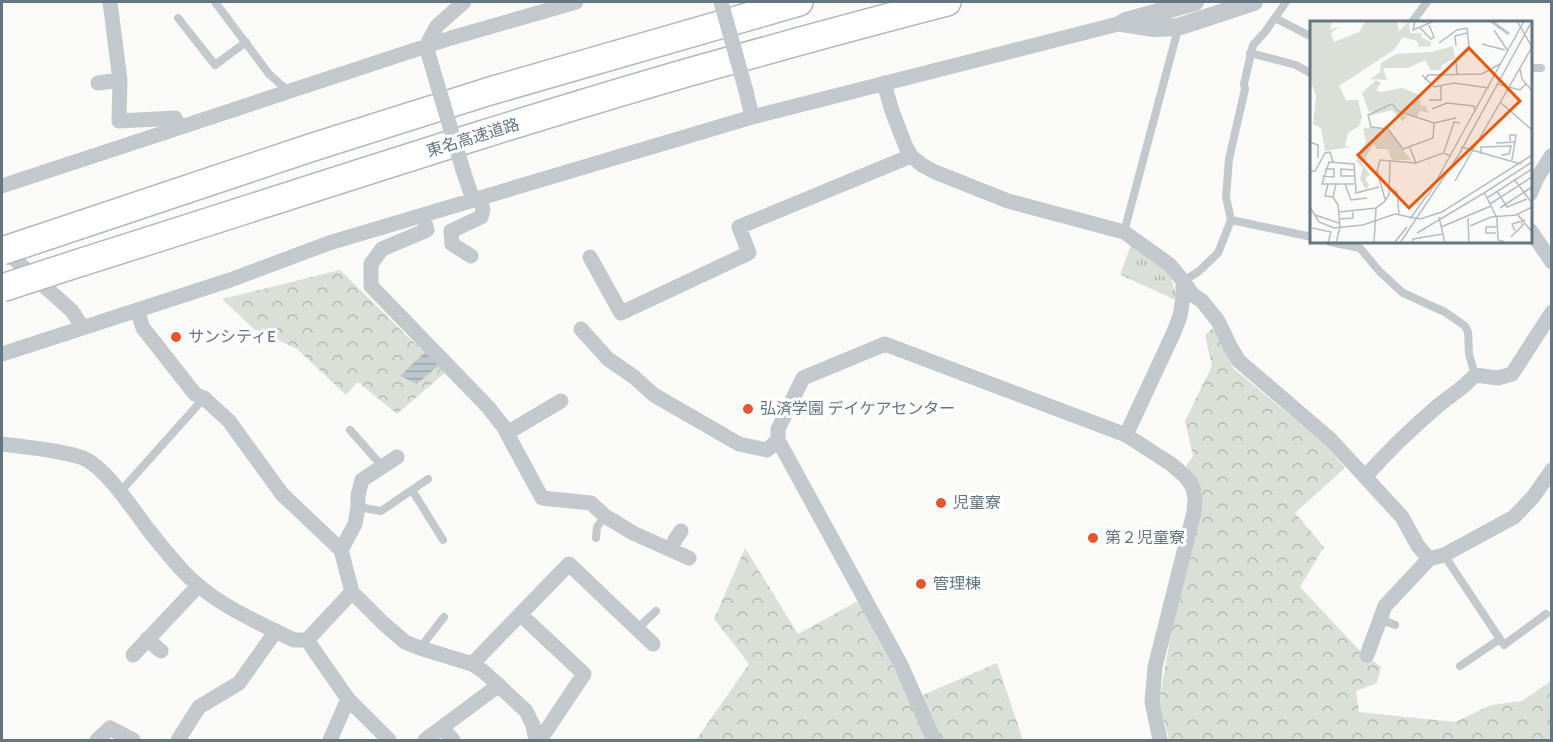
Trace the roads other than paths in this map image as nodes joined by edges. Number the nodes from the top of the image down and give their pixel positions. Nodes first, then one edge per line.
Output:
1 (110, 2) edge
2 (215, 2) edge
3 (464, 2) edge
4 (576, 2) edge
5 (721, 2) edge
6 (799, 2) edge
7 (947, 2) edge
8 (1195, 2) edge
9 (1254, 2) edge
10 (1286, 2) edge
11 (1427, 2) edge
12 (178, 18) dead end
13 (1275, 18) junction
14 (1414, 21) edge
15 (1122, 23) junction
16 (1179, 27) junction
17 (1310, 36) edge
18 (246, 42) junction
19 (426, 46) junction
20 (1250, 53) junction
21 (1532, 68) edge
22 (1541, 68) dead end
23 (1310, 73) edge
24 (120, 80) junction
25 (98, 83) dead end
26 (884, 83) junction
27 (288, 91) junction
28 (752, 117) junction
29 (180, 127) junction
30 (1551, 155) edge
31 (911, 156) junction
32 (2, 186) edge
33 (1532, 189) edge
34 (476, 199) junction
35 (423, 215) junction
36 (1231, 220) junction
37 (1124, 232) junction
38 (1532, 233) edge
39 (1310, 237) edge
40 (1335, 243) edge
41 (2, 249) edge
42 (471, 256) dead end
43 (590, 257) dead end
44 (1551, 262) edge
45 (1183, 281) junction
46 (2, 288) edge
47 (137, 310) junction
48 (1551, 312) edge
49 (83, 328) junction
50 (581, 329) dead end
51 (2, 354) edge
52 (1475, 375) junction
53 (204, 398) junction
54 (561, 401) dead end
55 (350, 430) dead end
56 (507, 433) junction
57 (1125, 435) junction
58 (778, 440) junction
59 (2, 444) edge
60 (397, 457) dead end
61 (382, 466) junction
62 (1551, 470) edge
63 (1365, 477) junction
64 (428, 479) dead end
65 (412, 490) junction
66 (120, 492) junction
67 (358, 507) junction
68 (605, 516) junction
69 (681, 531) dead end
70 (596, 538) dead end
71 (443, 540) dead end
72 (341, 550) junction
73 (671, 550) junction
74 (1436, 557) junction
75 (689, 558) dead end
76 (198, 585) junction
77 (352, 592) junction
78 (656, 611) dead end
79 (1546, 614) dead end
80 (521, 615) junction
81 (444, 617) dead end
82 (1380, 619) junction
83 (1395, 625) dead end
84 (637, 629) junction
85 (276, 631) junction
86 (147, 639) junction
87 (1500, 639) junction
88 (307, 640) junction
89 (653, 644) dead end
90 (420, 648) junction
91 (161, 651) dead end
92 (133, 655) dead end
93 (1367, 655) dead end
94 (472, 664) junction
95 (1460, 666) dead end
96 (499, 685) junction
97 (348, 699) junction
98 (442, 728) junction
99 (97, 741) edge
100 (133, 741) edge
101 (178, 741) edge
102 (330, 741) edge
103 (389, 741) edge
104 (425, 741) edge
105 (453, 741) edge
106 (538, 741) edge
107 (934, 741) edge
108 (1160, 741) edge

1 - 24 street
2 - 18 lane
3 - 19 street
4 - 19 street
5 - 28 street, bridge
6 - 41 highway, bridge
7 - 46 highway, 東名高速道路, bridge
8 - 15 street
9 - 16 street
10 - 13 lane
11 - 14 lane
12 - 18 lane
13 - 17 lane
13 - 20 lane
15 - 16 street
15 - 26 street
16 - 37 lane
18 - 27 lane
19 - 27 street
19 - 34 street, bridge
20 - 23 lane
20 - 36 lane
21 - 22 lane
24 - 25 street
24 - 29 street
26 - 28 street
26 - 31 street
27 - 29 street
28 - 34 street
29 - 32 street
30 - 33 street
31 - 37 street
31 - 43 street
34 - 35 street
34 - 42 street
35 - 47 street
35 - 56 street
36 - 39 lane
36 - 45 lane
37 - 45 street
38 - 44 street
40 - 52 lane
41 - 49 street
45 - 57 street
45 - 63 street
47 - 49 street
47 - 53 street
48 - 52 street
49 - 51 street
50 - 58 street
52 - 63 street
53 - 66 lane
53 - 72 street
54 - 56 street
55 - 61 lane
56 - 68 street
57 - 58 street
57 - 108 street
58 - 107 street
59 - 66 street
60 - 61 street
61 - 67 street
62 - 74 street
63 - 74 street
64 - 65 lane
65 - 67 lane
65 - 71 lane
66 - 76 street
67 - 72 street
68 - 70 lane
68 - 73 street
69 - 73 street
72 - 77 street
73 - 75 street
74 - 82 street
74 - 87 lane
76 - 85 street
76 - 86 street
77 - 88 street
77 - 90 street
78 - 84 lane
79 - 87 lane
80 - 84 street
80 - 94 street
80 - 106 street
81 - 90 lane
82 - 83 lane
82 - 93 street
84 - 89 street
85 - 88 street
85 - 101 street
86 - 91 street
86 - 92 street
87 - 95 lane
88 - 97 street
90 - 94 street
94 - 96 street
96 - 98 street
96 - 106 street
97 - 102 street
97 - 103 street
98 - 104 street
98 - 105 street
99 - 100 street

